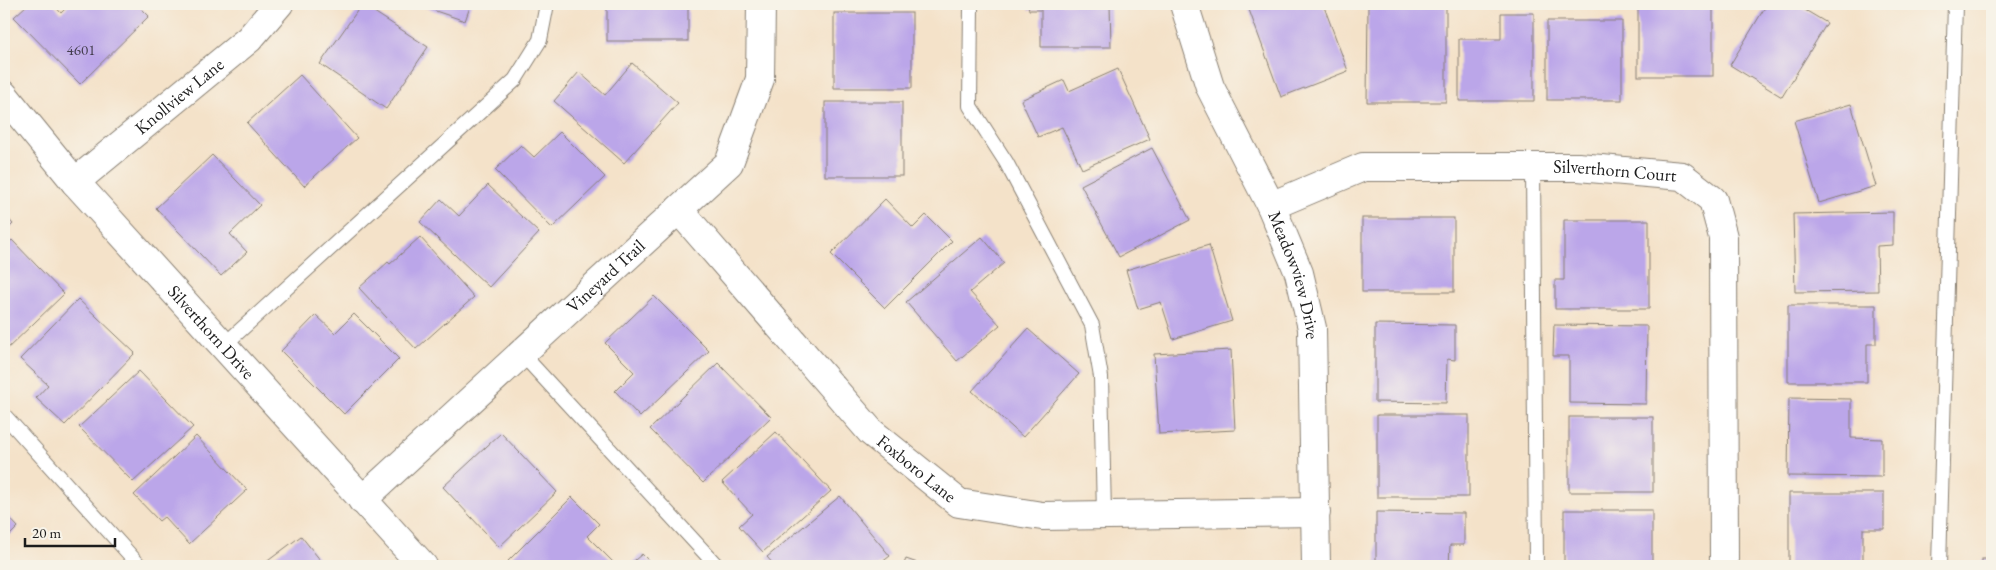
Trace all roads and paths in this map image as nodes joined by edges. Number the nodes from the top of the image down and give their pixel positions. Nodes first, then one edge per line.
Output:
1 (278, 4) edge
2 (547, 4) edge
3 (761, 4) edge
4 (971, 4) edge
5 (1184, 4) edge
6 (1955, 4) edge
7 (4, 96) edge
8 (1534, 167) junction
9 (75, 182) junction
10 (1271, 206) junction
11 (679, 210) junction
12 (223, 346) junction
13 (522, 354) junction
14 (4, 415) edge
15 (362, 500) junction
16 (1316, 512) junction
17 (1104, 515) junction
18 (140, 566) edge
19 (423, 566) edge
20 (717, 566) edge
21 (1316, 566) edge
22 (1536, 566) edge
23 (1724, 566) edge
24 (1939, 566) edge

1 - 9 street, Knollview Lane
2 - 12 lane
3 - 11 street, Vineyard Trail
4 - 17 lane
5 - 10 street, Meadowview Drive
6 - 24 lane
7 - 9 street, Silverthorn Drive
8 - 10 street, Silverthorn Court
8 - 22 lane
8 - 23 street, Silverthorn Court
9 - 12 street, Silverthorn Drive
10 - 16 street, Meadowview Drive
11 - 13 street, Vineyard Trail
11 - 17 street, Foxboro Lane
12 - 15 street, Silverthorn Drive
13 - 15 street, Vineyard Trail
13 - 20 lane
14 - 18 lane
15 - 19 street, Silverthorn Drive
16 - 17 street, Foxboro Lane
16 - 21 street, Meadowview Drive

